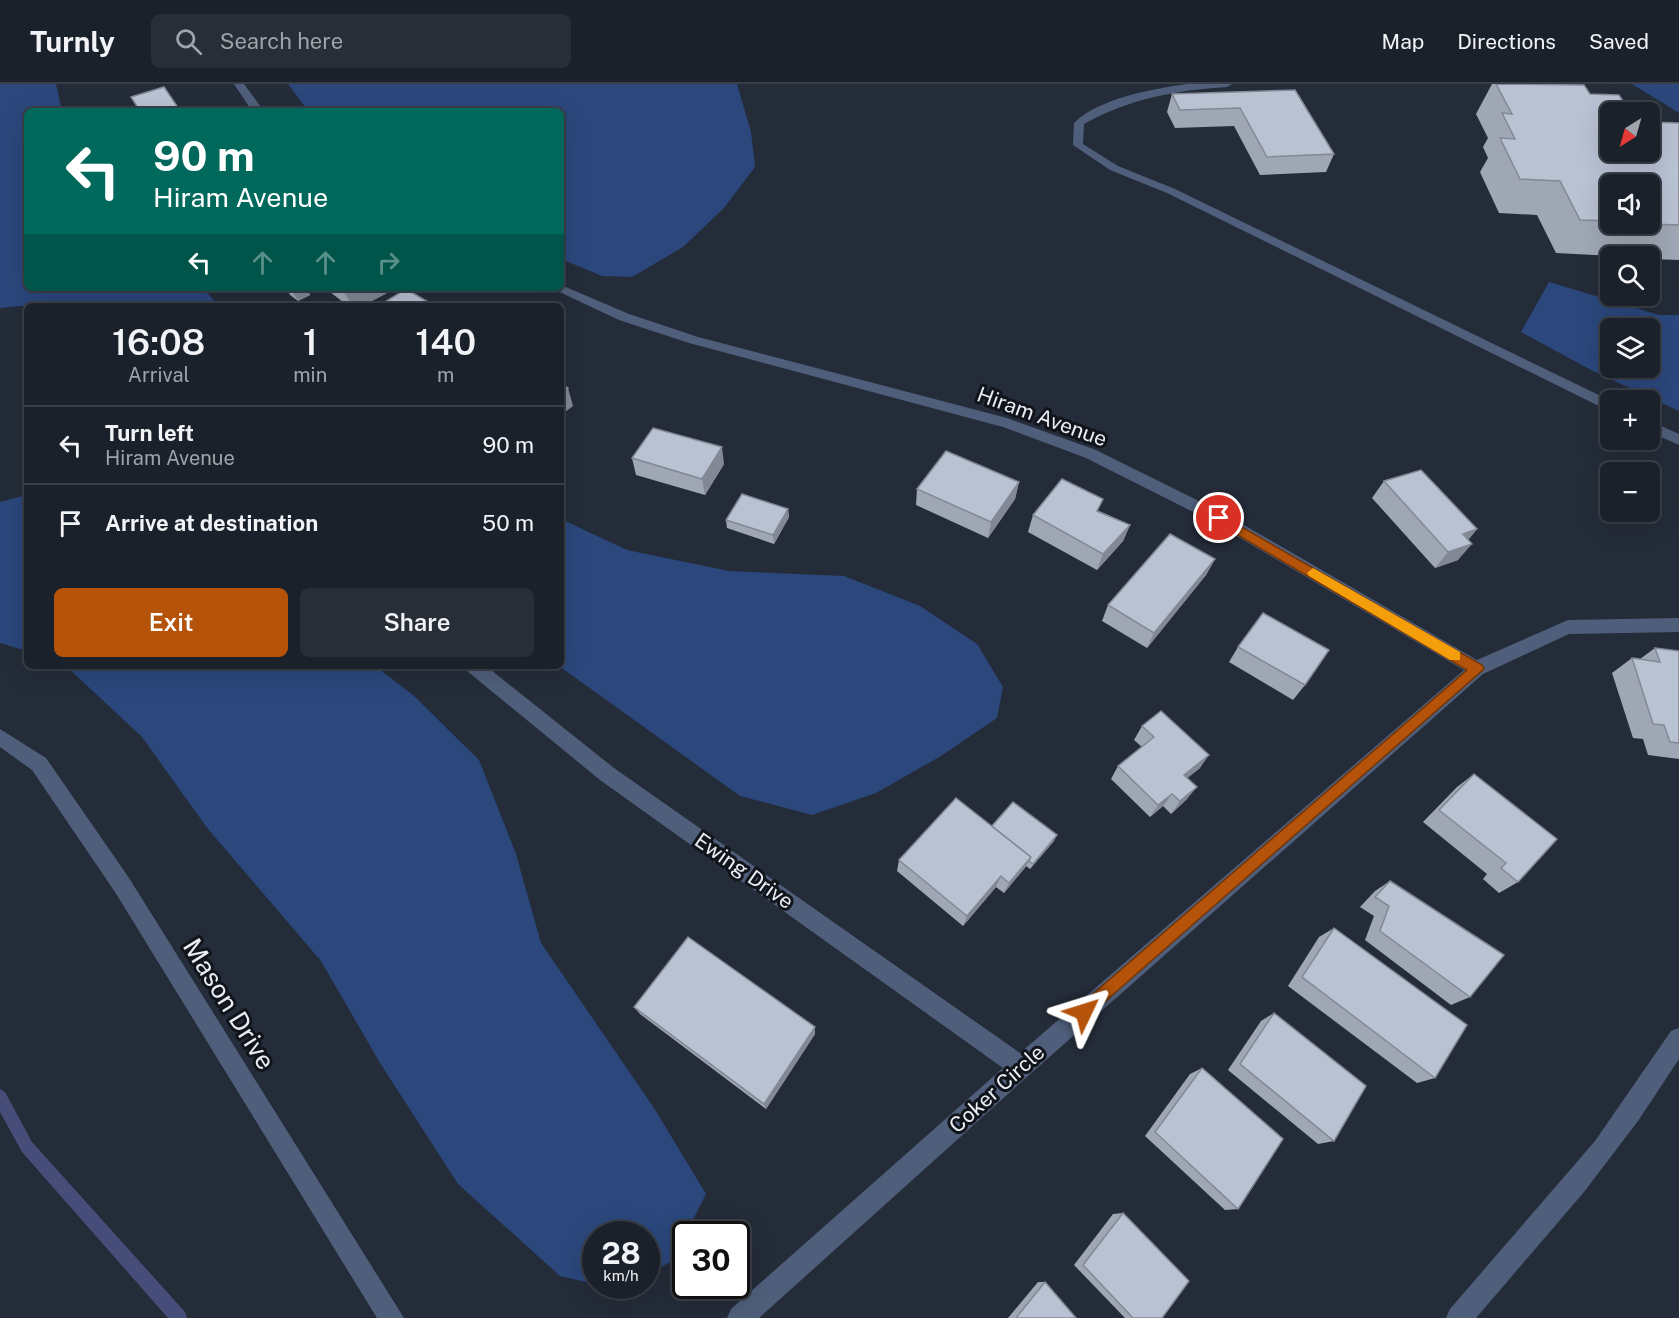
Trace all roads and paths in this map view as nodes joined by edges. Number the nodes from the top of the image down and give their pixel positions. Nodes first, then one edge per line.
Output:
1 (239, 84) edge
2 (1227, 84) edge
3 (256, 108) edge
4 (564, 291) edge
5 (1600, 402) edge
6 (1660, 431) edge
7 (1679, 440) edge
8 (1679, 625) edge
9 (477, 669) edge
10 (1477, 669) junction
11 (0, 737) edge
12 (1679, 1039) edge
13 (1021, 1067) junction
14 (391, 1318) edge
15 (740, 1318) edge
16 (1459, 1318) edge

1 - 3 street
2 - 5 lane
4 - 10 street, Hiram Avenue
6 - 7 lane
8 - 10 street, Coker Circle
9 - 13 street, Ewing Drive
10 - 13 street, Coker Circle
11 - 14 street, Mason Drive
12 - 16 street
13 - 15 street, Coker Circle

